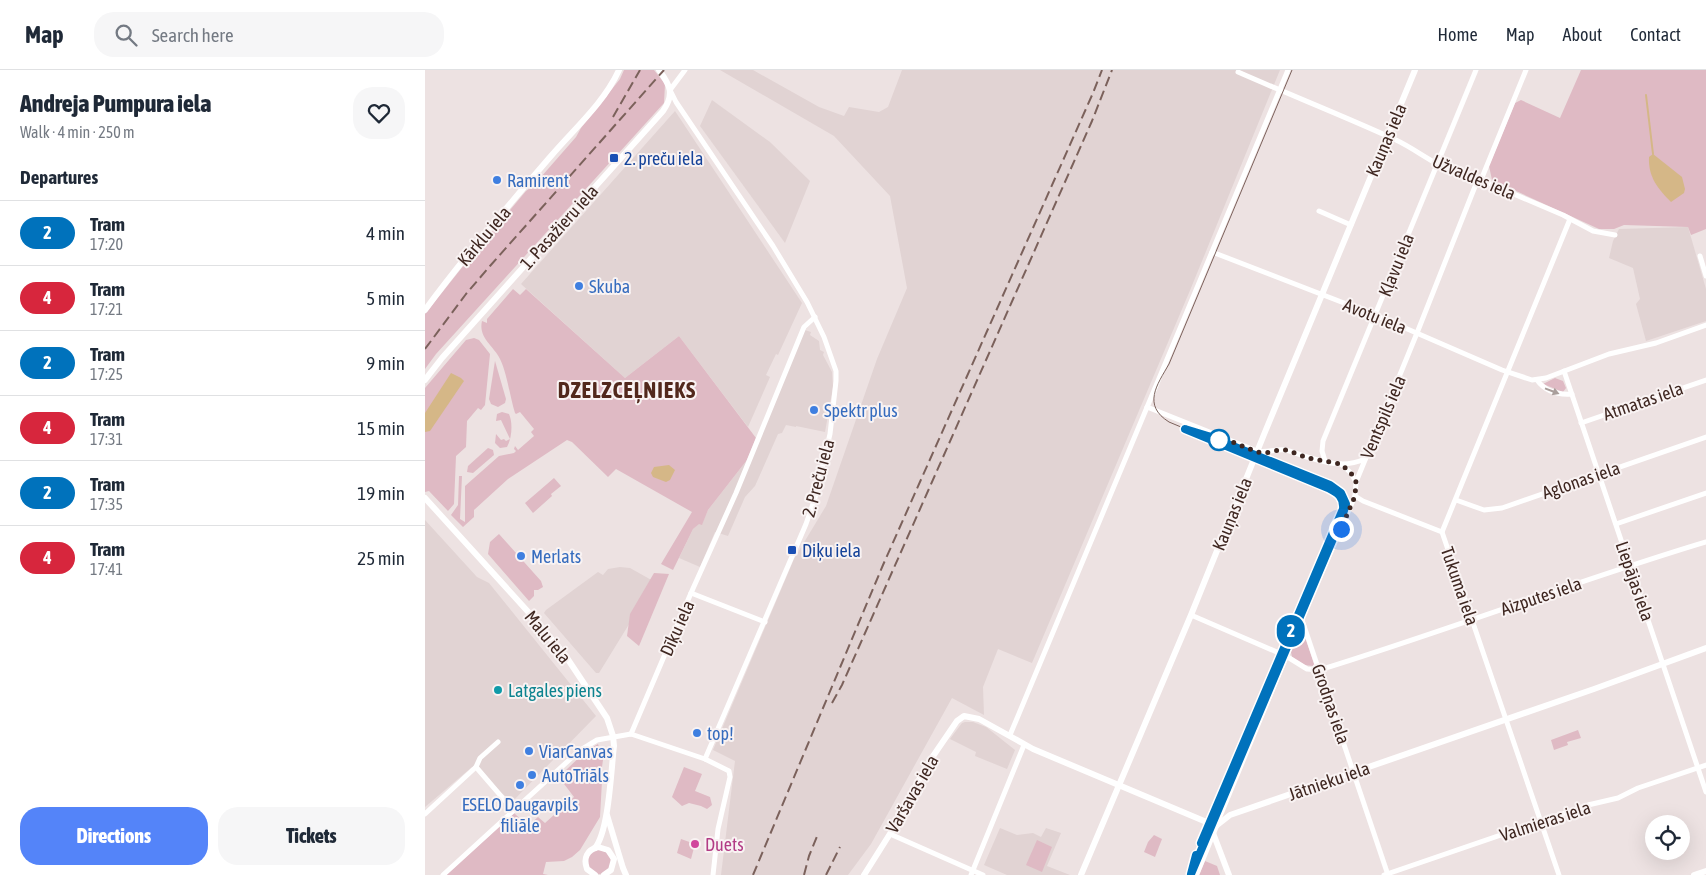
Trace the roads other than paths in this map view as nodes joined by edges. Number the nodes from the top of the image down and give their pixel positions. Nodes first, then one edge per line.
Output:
1 (619, 70) edge
2 (659, 70) edge
3 (685, 70) edge
4 (1288, 70) edge
5 (1415, 70) edge
6 (1476, 70) edge
7 (1527, 70) edge
8 (1238, 72) dead end
9 (670, 90) junction
10 (1279, 90) junction
11 (1388, 136) junction
12 (1438, 164) junction
13 (1481, 180) junction
14 (1319, 212) dead end
15 (1570, 219) junction
16 (1351, 226) junction
17 (1615, 235) dead end
18 (1212, 252) junction
19 (1700, 256) dead end
20 (1706, 276) edge
21 (1322, 295) junction
22 (425, 310) edge
23 (1375, 315) junction
24 (815, 317) junction
25 (1706, 325) edge
26 (1417, 333) junction
27 (1508, 372) junction
28 (1564, 372) junction
29 (425, 380) edge
30 (1537, 380) junction
31 (1706, 380) edge
32 (1572, 394) junction
33 (1147, 408) junction
34 (1581, 423) junction
35 (1706, 437) edge
36 (1257, 452) junction
37 (1365, 459) junction
38 (1325, 461) junction
39 (1341, 464) junction
40 (1599, 473) junction
41 (1356, 482) junction
42 (1706, 493) edge
43 (1355, 496) junction
44 (425, 498) edge
45 (1456, 500) junction
46 (1616, 524) junction
47 (1442, 532) junction
48 (1706, 542) edge
49 (1630, 565) junction
50 (691, 592) junction
51 (1191, 615) junction
52 (1302, 619) junction
53 (1472, 620) junction
54 (765, 622) junction
55 (1706, 648) edge
56 (1286, 656) junction
57 (1663, 663) junction
58 (1319, 670) junction
59 (1506, 720) junction
60 (631, 734) junction
61 (1010, 734) junction
62 (613, 736) junction
63 (498, 742) dead end
64 (1024, 745) junction
65 (705, 759) junction
66 (1706, 765) edge
67 (475, 767) junction
68 (1698, 768) junction
69 (1354, 772) junction
70 (1118, 785) junction
71 (1706, 792) edge
72 (513, 810) junction
73 (606, 812) junction
74 (425, 814) edge
75 (604, 822) junction
76 (1541, 822) junction
77 (1216, 826) junction
78 (1213, 833) junction
79 (890, 834) junction
80 (595, 848) junction
81 (608, 850) junction
82 (613, 866) junction
83 (1706, 871) edge
84 (972, 873) edge
85 (443, 875) edge
86 (595, 875) edge
87 (604, 875) edge
88 (618, 875) edge
89 (627, 875) edge
90 (713, 875) edge
91 (864, 875) edge
92 (983, 875) edge
93 (1081, 875) edge
94 (1196, 875) edge
95 (1229, 875) edge
96 (1386, 875) edge
97 (1559, 875) edge
98 (1694, 875) edge

1 - 22 street, Kārklu iela
2 - 9 street
3 - 9 street, 1. Pasažieru iela
4 - 10 street
5 - 11 street, Kauņas iela
6 - 12 street, Kļavu iela
7 - 13 street, Ventspils iela
8 - 10 street, Užvaldes iela
9 - 24 street, 2. Preču iela
9 - 29 street, 1. Pasažieru iela
10 - 11 street, Užvaldes iela
10 - 18 street
11 - 12 street, Užvaldes iela
11 - 16 street, Kauņas iela
12 - 13 street, Užvaldes iela
12 - 23 street, Kļavu iela
13 - 15 street, Užvaldes iela
13 - 26 street, Ventspils iela
14 - 16 street
15 - 17 street, Užvaldes iela
15 - 27 street, Tukuma iela
16 - 21 street, Kauņas iela
18 - 21 street, Avotu iela
18 - 33 street
19 - 20 street
21 - 23 street, Avotu iela
21 - 36 street, Kauņas iela
23 - 26 street, Avotu iela
23 - 38 street, Kļavu iela
24 - 50 street
24 - 54 street, 2. Preču iela
25 - 28 street
26 - 27 street, Avotu iela
26 - 37 street, Ventspils iela
27 - 30 street, Avotu iela
27 - 45 street, Tukuma iela
28 - 30 street
28 - 32 street, Liepājas iela
30 -> 32 street, Avotu iela
31 - 34 street, Atmatas iela
32 - 34 street, Liepājas iela
33 - 36 street
33 - 61 street
34 - 40 street, Liepājas iela
35 - 40 street, Aglonas iela
36 - 38 street
36 - 51 street, Kauņas iela
37 - 39 street
37 - 41 street, Ventspils iela
38 - 39 street
39 - 41 street
40 - 45 street, Aglonas iela
40 - 46 street, Liepājas iela
41 - 43 street, Ventspils iela
42 - 46 street
43 - 47 street
43 - 52 street, Ventspils iela
44 - 62 street, Malu iela
45 - 47 street, Tukuma iela
46 - 49 street, Liepājas iela
47 - 53 street, Tukuma iela
48 - 49 street, Aizputes iela
49 - 53 street, Aizputes iela
49 - 57 street, Liepājas iela
50 - 54 street, Dīķu iela
50 - 60 street, Dīķu iela
51 - 56 street
51 - 70 street, Kauņas iela
52 - 56 street, Ventspils iela
52 - 58 street, Grodņas iela
53 - 58 street, Aizputes iela
53 - 59 street, Tukuma iela
54 - 65 street, 2. Preču iela
55 - 57 street, Jātnieku iela
56 - 58 street
56 - 77 street, Ventspils iela
57 - 59 street, Jātnieku iela
57 - 68 street, Liepājas iela
58 - 69 street, Grodņas iela
59 - 69 street, Jātnieku iela
59 - 76 street, Tukuma iela
60 - 62 street
60 - 65 street
61 - 64 street
61 - 79 street, Varšavas iela
62 - 72 street
62 - 73 street
63 - 67 street
64 - 70 street
64 - 84 street
65 - 90 street
66 - 68 street, Valmieras iela
67 - 72 street
67 - 74 street
68 - 71 street, Liepājas iela
68 - 76 street, Valmieras iela
69 - 77 street, Jātnieku iela
69 - 96 street, Grodņas iela
70 - 77 street
70 - 93 street, Kauņas iela
72 - 85 street
73 - 75 street
73 - 89 street
75 - 80 street
75 - 81 street
76 - 96 street, Valmieras iela
76 - 97 street, Tukuma iela
77 - 78 street, Ventspils iela
78 - 94 street, Ventspils iela
78 - 95 street
79 - 84 street
79 - 91 street, Varšavas iela
80 - 81 street
80 - 86 street
81 - 82 street
82 - 87 street
82 - 88 street
83 - 98 street
84 - 92 street

